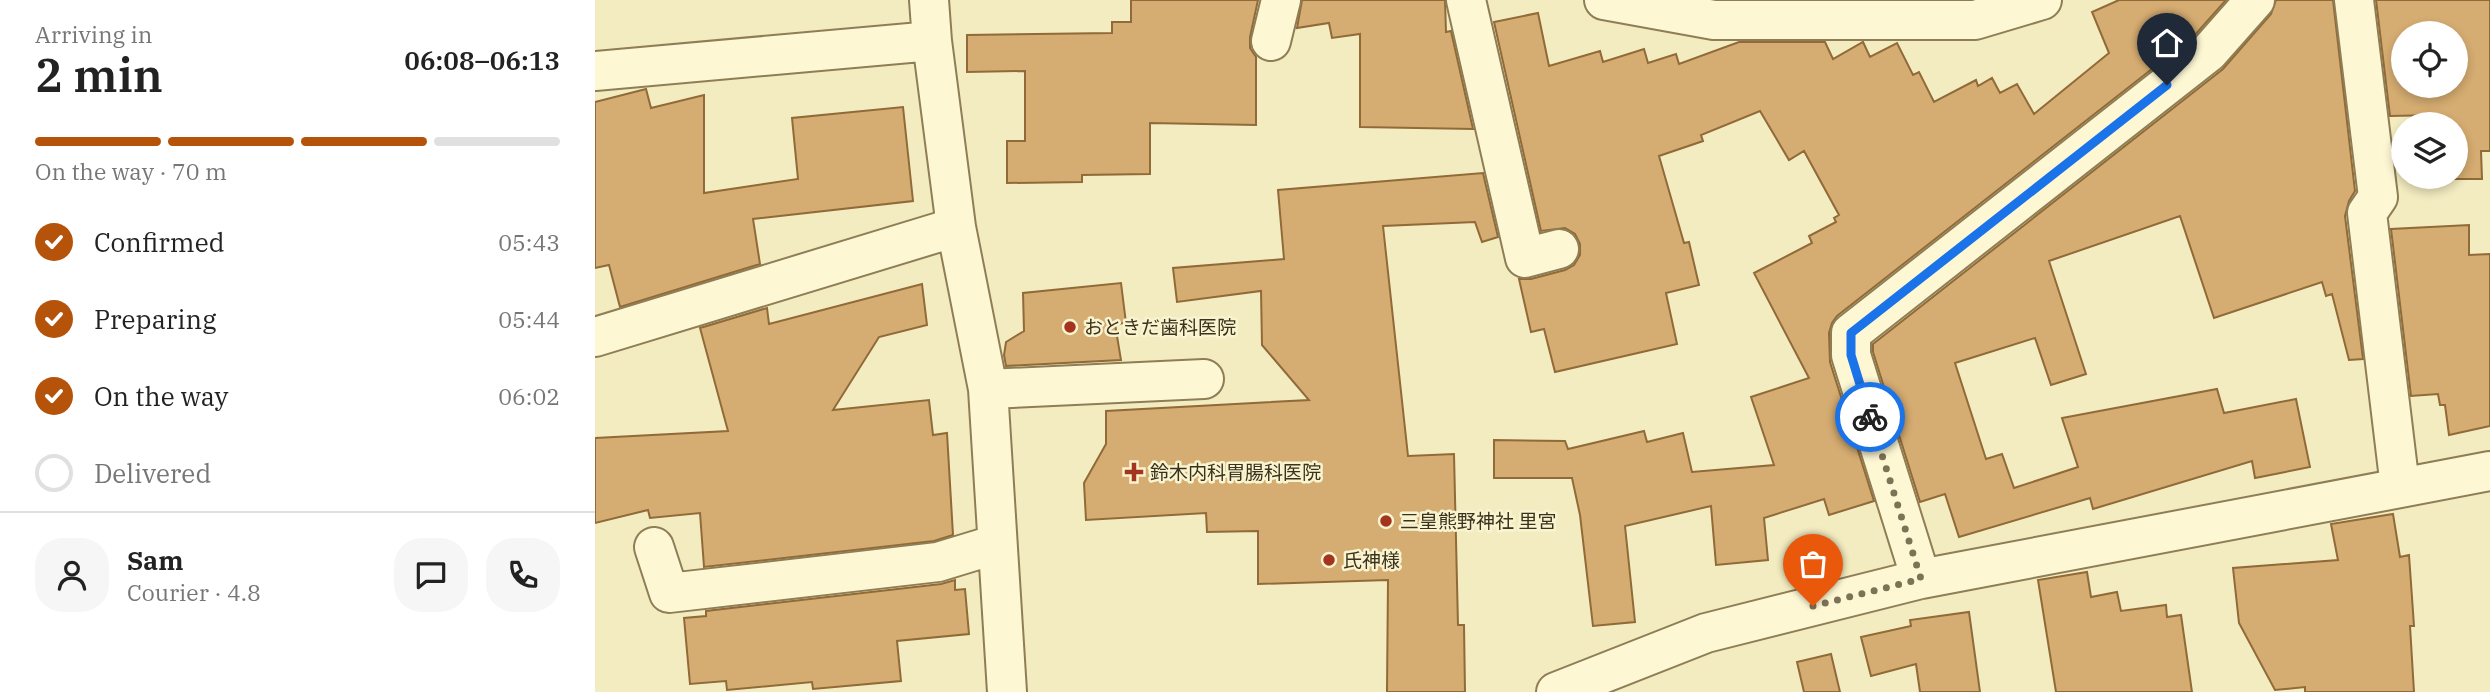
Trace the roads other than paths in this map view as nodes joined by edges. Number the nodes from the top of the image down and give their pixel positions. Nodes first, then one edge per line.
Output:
1 (929, 0) edge
2 (1281, 0) edge
3 (1466, 0) edge
4 (1604, 0) edge
5 (2042, 0) edge
6 (2255, 0) edge
7 (2354, 0) edge
8 (932, 41) junction
9 (1271, 41) dead end
10 (595, 71) edge
11 (956, 227) junction
12 (1559, 249) dead end
13 (595, 337) edge
14 (1204, 379) dead end
15 (988, 389) junction
16 (2490, 471) edge
17 (2400, 487) junction
18 (997, 544) junction
19 (654, 547) dead end
20 (1921, 579) junction
21 (1007, 692) edge
22 (1556, 692) edge

1 - 8 street
2 - 9 street
3 - 12 street
4 - 5 street
6 - 20 street
7 - 17 street
8 - 10 street
8 - 11 street
11 - 13 street
11 - 15 street
14 - 15 street
15 - 18 street
16 - 17 street
17 - 20 street
18 - 19 street
18 - 21 street
20 - 22 street

